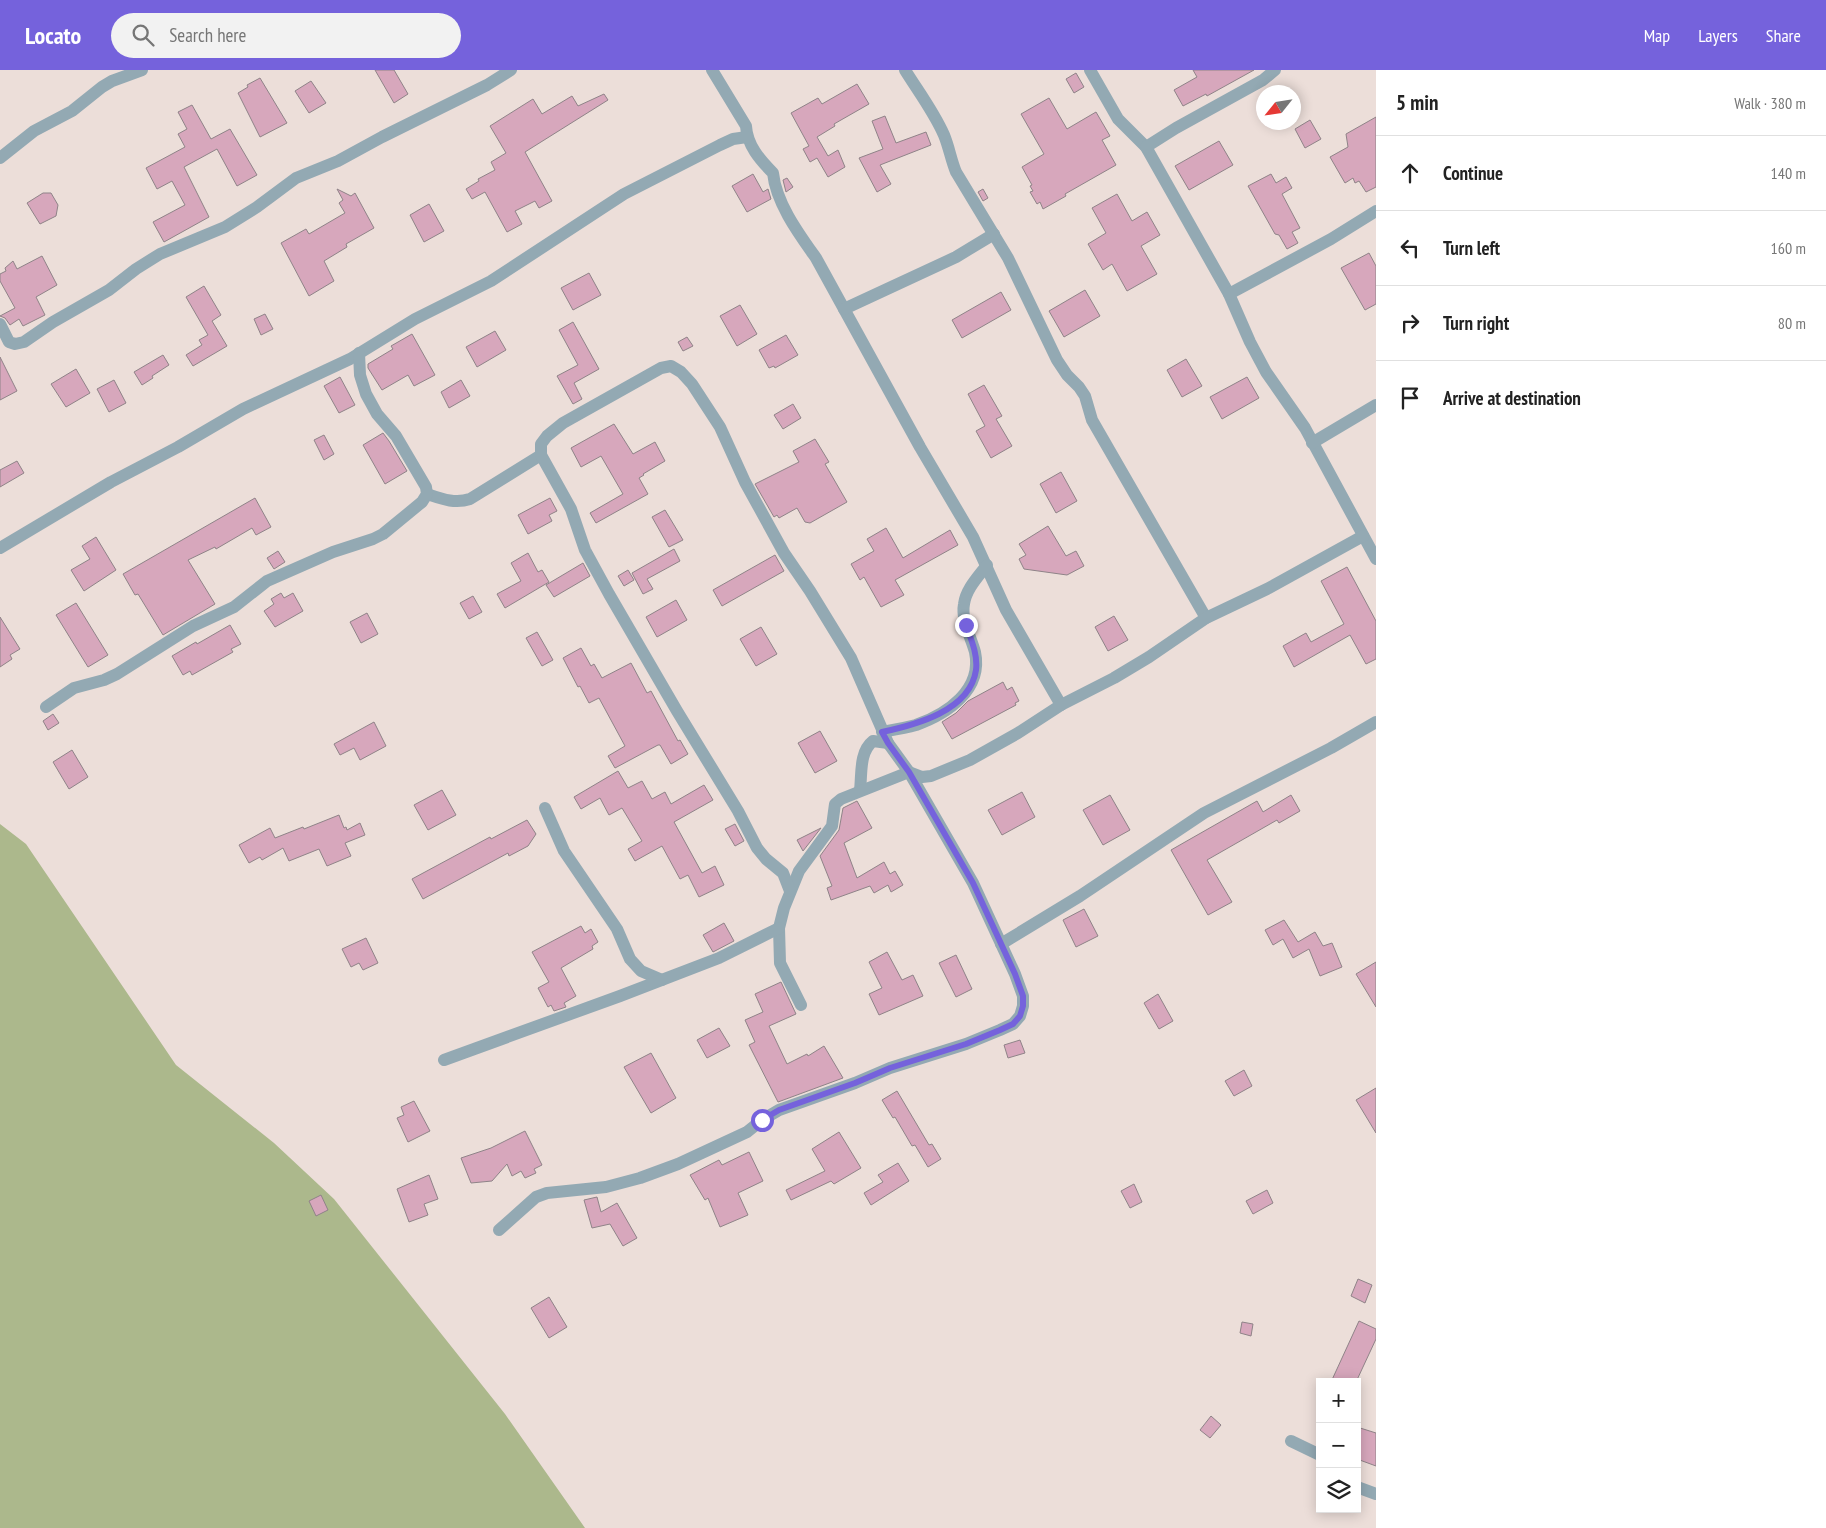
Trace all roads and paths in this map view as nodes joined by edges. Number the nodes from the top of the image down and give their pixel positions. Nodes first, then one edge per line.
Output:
1 (142, 70) edge
2 (511, 70) edge
3 (712, 70) edge
4 (905, 70) edge
5 (1090, 70) edge
6 (1275, 70) edge
7 (747, 137) junction
8 (1146, 147) junction
9 (0, 158) edge
10 (1376, 210) edge
11 (994, 234) junction
12 (1230, 294) junction
13 (844, 310) junction
14 (0, 324) edge
15 (359, 353) junction
16 (1376, 405) edge
17 (1312, 443) junction
18 (541, 455) junction
19 (427, 494) junction
20 (1364, 536) junction
21 (0, 548) edge
22 (1376, 559) edge
23 (987, 565) junction
24 (1206, 618) junction
25 (1061, 705) junction
26 (46, 707) dead end
27 (1376, 722) edge
28 (885, 737) junction
29 (909, 772) junction
30 (860, 790) junction
31 (545, 808) dead end
32 (800, 871) junction
33 (783, 873) junction
34 (790, 890) junction
35 (779, 928) junction
36 (1001, 944) junction
37 (662, 980) junction
38 (801, 1005) dead end
39 (444, 1060) dead end
40 (499, 1230) dead end
41 (1292, 1441) dead end
42 (1316, 1453) edge
43 (1361, 1488) edge
44 (1376, 1494) edge

1 - 9 street
2 - 14 street
3 - 7 street
4 - 11 street
5 - 8 street
6 - 8 street
7 - 13 street
7 - 15 street
8 - 12 street
10 - 12 street
11 - 13 street
11 - 24 street
12 - 17 street
13 - 23 street
15 - 19 street
15 - 21 street
16 - 17 street
17 - 20 street
18 - 19 street
18 - 28 street
18 - 33 street
19 - 26 street
20 - 22 street
20 - 24 street
23 - 25 street
23 - 28 street
24 - 25 street
25 - 29 street
27 - 36 street
28 - 29 street
28 - 30 street
29 - 30 street
29 - 36 street
30 - 32 street
31 - 37 street
32 - 33 street
32 - 34 street
33 - 34 street
34 - 35 street
35 - 37 street
35 - 38 street
36 - 40 street
37 - 39 street
41 - 42 street
43 - 44 street

